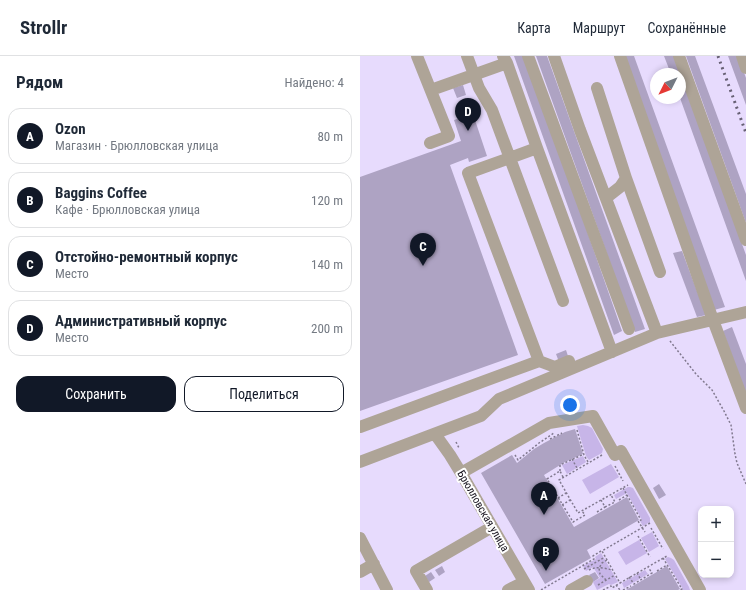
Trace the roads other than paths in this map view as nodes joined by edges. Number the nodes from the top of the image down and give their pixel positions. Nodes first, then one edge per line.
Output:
1 (417, 56) edge
2 (467, 56) edge
3 (528, 56) edge
4 (554, 56) edge
5 (620, 56) edge
6 (679, 56) edge
7 (742, 56) edge
8 (505, 60) edge
9 (746, 68) edge
10 (474, 74) junction
11 (597, 88) dead end
12 (431, 90) junction
13 (430, 143) dead end
14 (537, 148) junction
15 (510, 157) junction
16 (626, 178) junction
17 (606, 198) junction
18 (746, 240) edge
19 (660, 272) dead end
20 (563, 301) dead end
21 (746, 312) edge
22 (713, 320) junction
23 (629, 328) dead end
24 (660, 332) junction
25 (612, 352) junction
26 (539, 361) junction
27 (569, 361) dead end
28 (746, 408) edge
29 (360, 427) edge
30 (435, 434) junction
31 (360, 462) edge
32 (461, 473) junction
33 (492, 527) junction
34 (360, 538) edge
35 (374, 564) junction
36 (360, 572) edge
37 (589, 580) road end
38 (526, 586) edge
39 (387, 590) edge
40 (427, 590) edge
41 (508, 590) edge
42 (571, 590) edge
43 (700, 590) edge

1 - 12 street
2 - 10 street
3 - 23 street
4 - 17 street
5 - 22 street
6 - 18 street
7 - 9 street
8 - 10 street
8 - 14 street
10 - 12 street
10 - 15 street
11 - 16 street
12 - 13 street
14 - 15 street
14 - 25 street
15 - 20 street
15 - 26 street
16 - 17 street
16 - 19 street
17 - 24 street
21 - 22 street
22 - 24 street
22 - 28 street
24 - 25 street
25 - 30 street
26 - 27 street
26 - 29 street
30 - 31 street
30 - 32 street, Брюлловская улица
32 - 33 street, Брюлловская улица
32 - 43 street
33 - 38 street, Брюлловская улица
33 - 40 street
34 - 35 street
35 - 36 street
35 - 39 street
37 - 42 street
38 - 41 street

